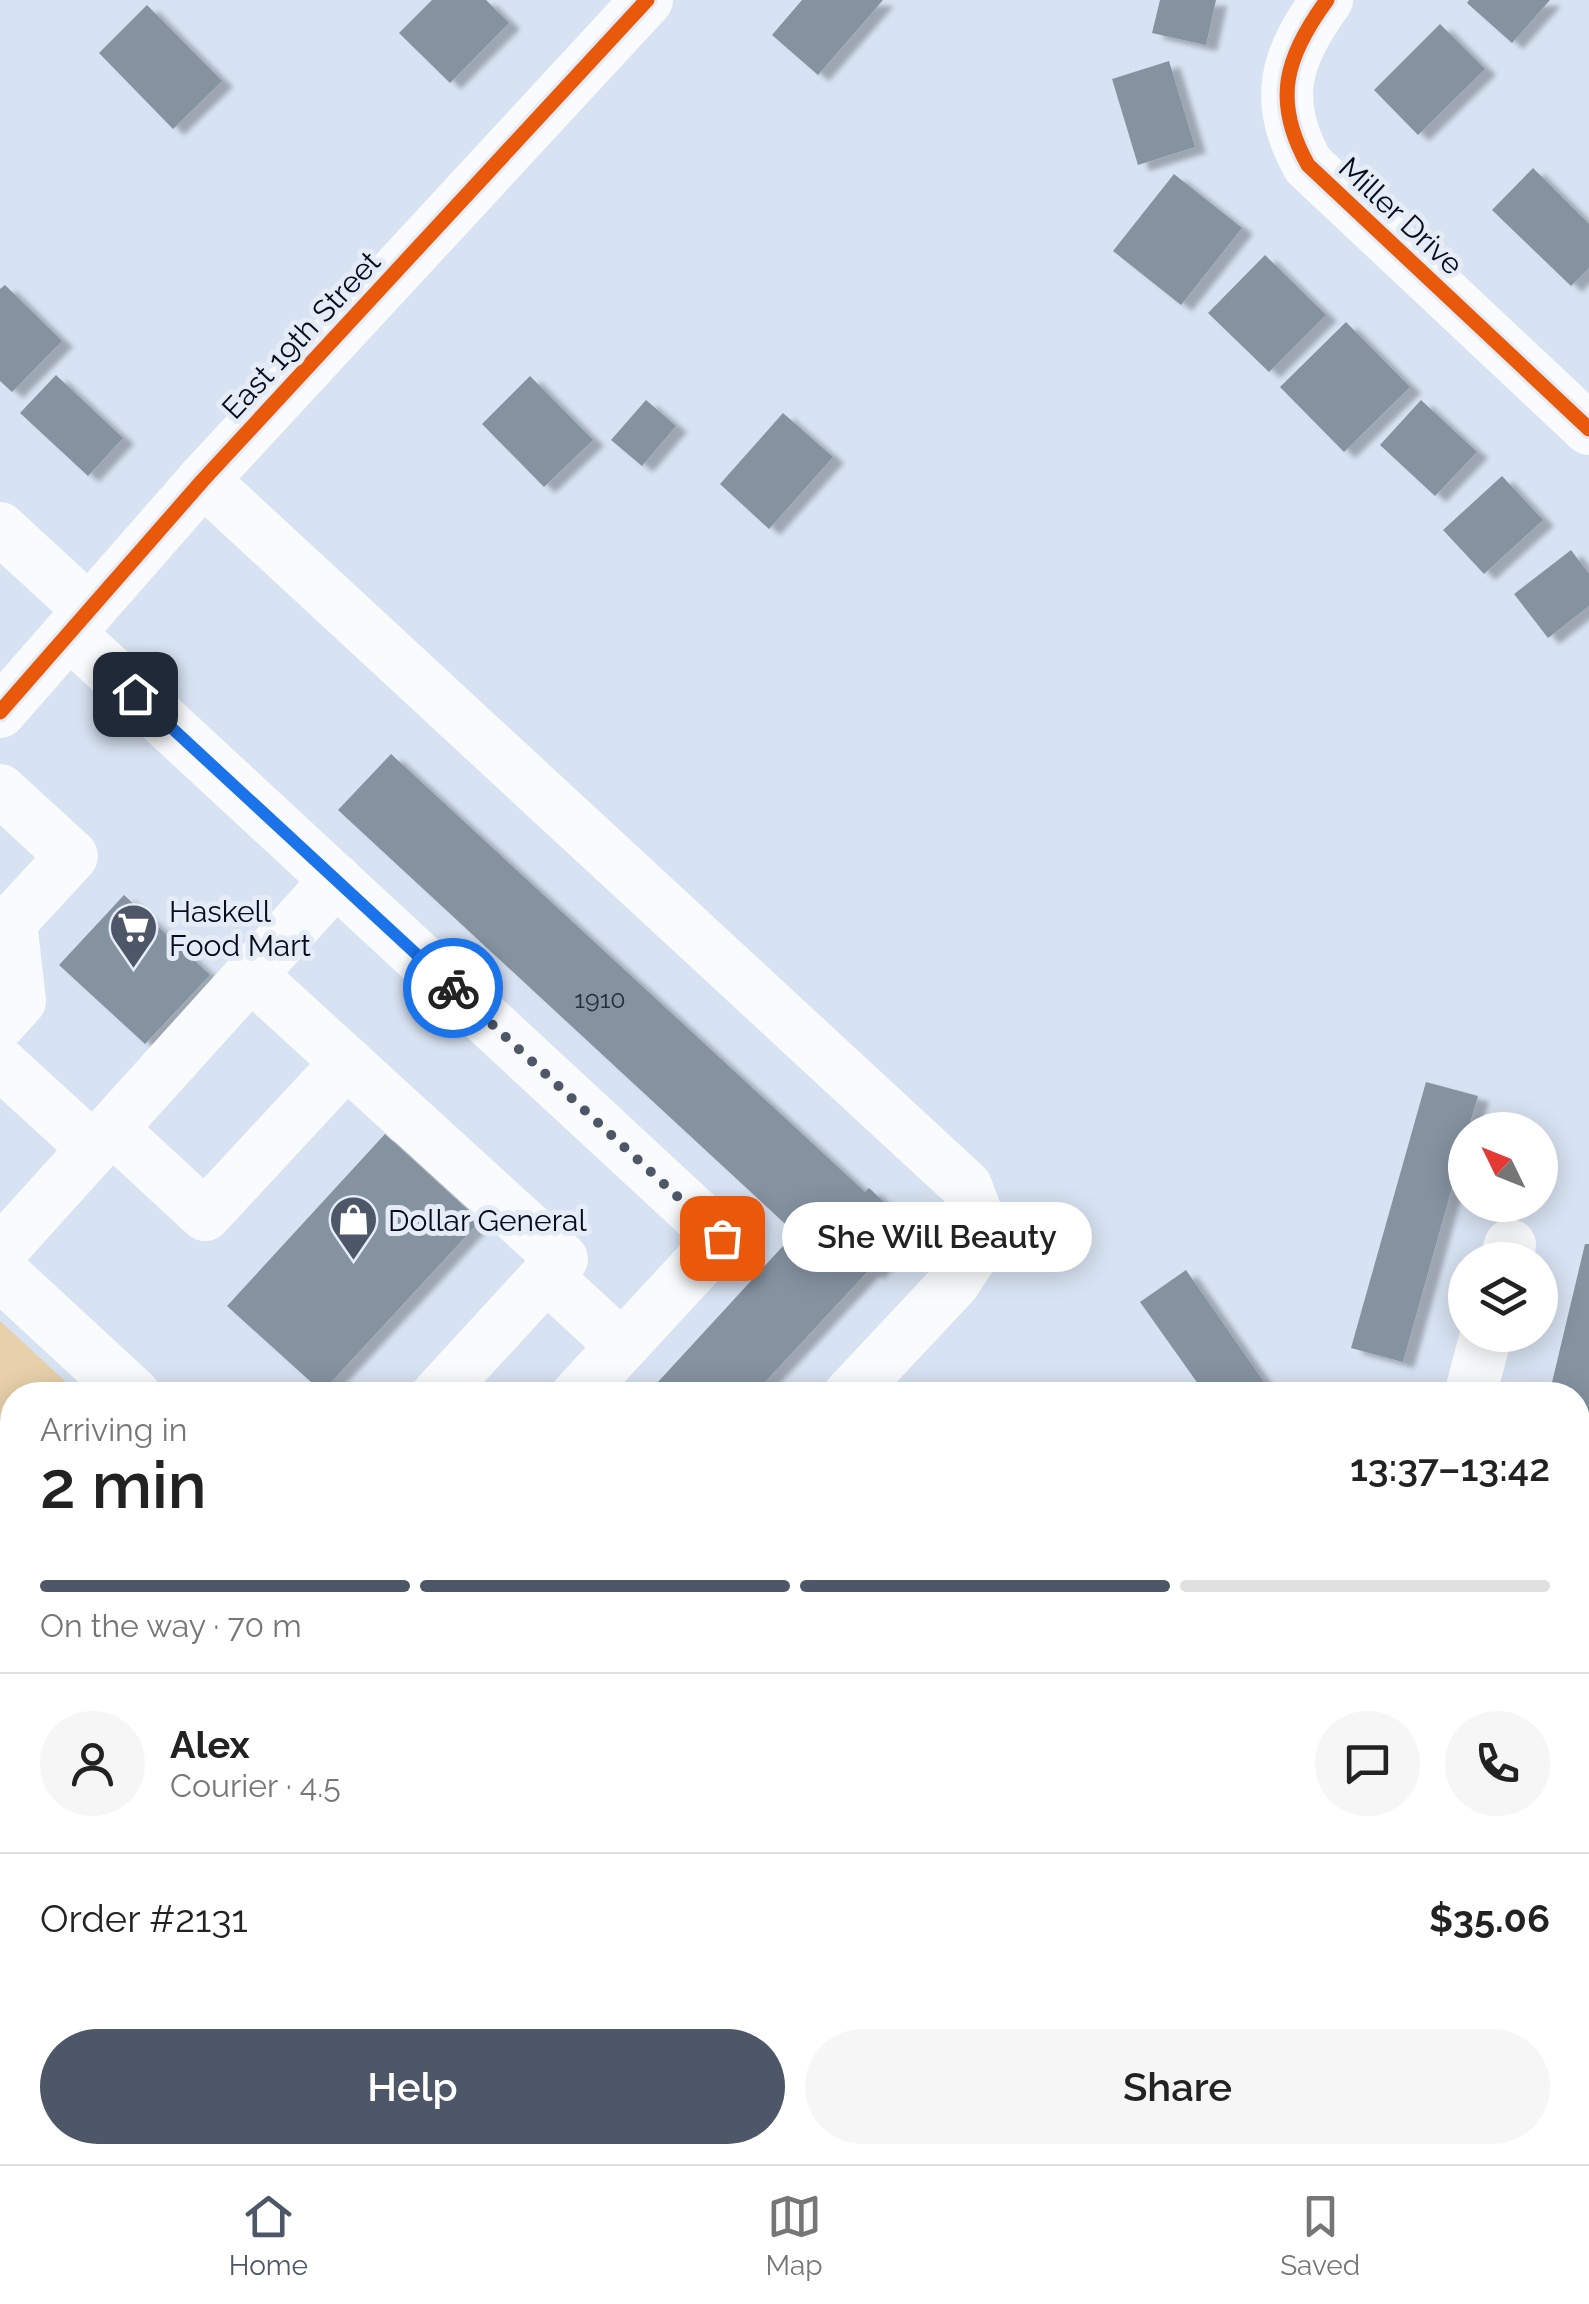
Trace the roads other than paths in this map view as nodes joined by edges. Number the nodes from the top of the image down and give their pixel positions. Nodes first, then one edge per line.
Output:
1 (647, 0) edge
2 (1327, 0) edge
3 (1589, 429) edge
4 (203, 480) junction
5 (0, 528) edge
6 (79, 622) junction
7 (0, 712) edge
8 (0, 790) edge
9 (336, 880) junction
10 (251, 974) junction
11 (0, 1022) edge
12 (347, 1062) junction
13 (0, 1063) edge
14 (102, 1138) junction
15 (0, 1252) edge
16 (0, 1272) edge
17 (546, 1276) junction
18 (622, 1346) junction
19 (1481, 1352) edge
20 (119, 1382) edge
21 (449, 1382) edge
22 (588, 1382) edge
23 (861, 1382) edge
24 (1473, 1382) edge

1 - 4 street, East 19th Street
2 - 3 street, Miller Drive
4 - 6 street, East 19th Street
4 - 23 street
5 - 6 street
6 - 7 street, East 19th Street
6 - 9 street
8 - 11 street
9 - 10 street
9 - 18 street
10 - 12 street
10 - 14 street
12 - 14 street
12 - 17 street
13 - 14 street
14 - 15 street
16 - 20 main road
17 - 18 street
17 - 21 street
18 - 22 street
19 - 24 street

